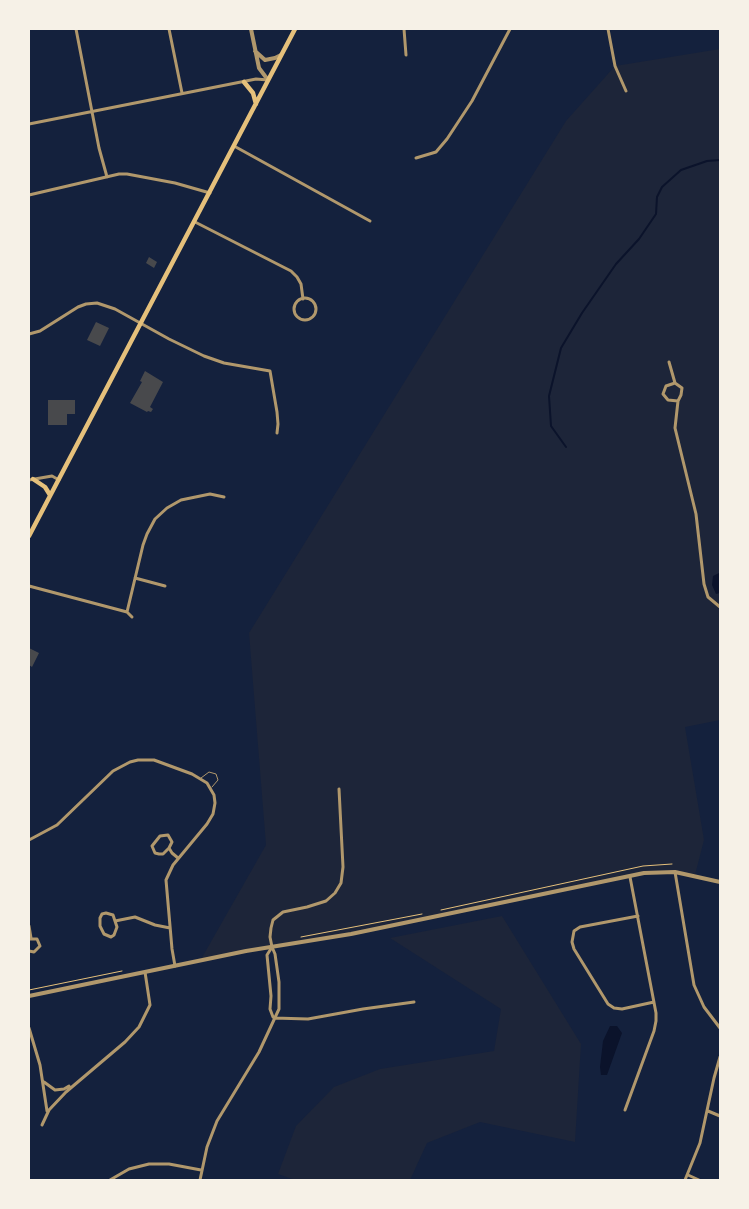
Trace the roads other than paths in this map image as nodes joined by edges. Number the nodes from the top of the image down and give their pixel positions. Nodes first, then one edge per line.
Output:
1 (76, 29) edge
2 (169, 29) edge
3 (251, 29) edge
4 (295, 29) edge
5 (404, 29) edge
6 (510, 29) edge
7 (608, 29) edge
8 (255, 52) junction
9 (282, 54) junction
10 (406, 55) dead end
11 (268, 80) junction
12 (244, 82) junction
13 (626, 91) dead end
14 (182, 93) junction
15 (256, 104) junction
16 (92, 111) junction
17 (29, 124) edge
18 (234, 146) junction
19 (416, 158) dead end
20 (107, 177) junction
21 (210, 193) junction
22 (29, 195) edge
23 (370, 221) dead end
24 (195, 222) junction
25 (303, 299) junction
26 (142, 323) junction
27 (29, 334) edge
28 (669, 362) dead end
29 (675, 383) junction
30 (678, 402) junction
31 (277, 433) dead end
32 (31, 480) edge
33 (59, 480) junction
34 (50, 495) junction
35 (224, 497) dead end
36 (29, 536) edge
37 (135, 578) junction
38 (29, 586) edge
39 (165, 586) dead end
40 (720, 607) edge
41 (127, 612) junction
42 (132, 617) dead end
43 (201, 778) junction
44 (211, 787) junction
45 (339, 789) dead end
46 (29, 840) edge
47 (169, 848) junction
48 (178, 858) junction
49 (675, 872) junction
50 (630, 877) junction
51 (720, 882) edge
52 (638, 916) junction
53 (115, 921) junction
54 (29, 926) edge
55 (170, 928) junction
56 (30, 938) edge
57 (272, 947) junction
58 (29, 951) edge
59 (175, 966) junction
60 (145, 972) junction
61 (29, 996) edge
62 (414, 1002) dead end
63 (654, 1002) junction
64 (274, 1018) junction
65 (29, 1028) edge
66 (720, 1028) edge
67 (720, 1057) edge
68 (43, 1081) junction
69 (74, 1083) junction
70 (625, 1110) dead end
71 (708, 1111) junction
72 (48, 1112) junction
73 (720, 1116) edge
74 (42, 1125) dead end
75 (201, 1170) junction
76 (688, 1175) junction
77 (110, 1180) edge
78 (200, 1180) edge
79 (685, 1180) edge
80 (699, 1180) edge

1 - 16 street
2 - 14 street
3 - 8 street
4 - 9 main road
5 - 10 street
6 - 19 street
7 - 13 street
8 - 9 street
8 - 11 street
9 - 11 main road
11 - 12 street
11 - 15 main road
12 - 14 street
12 - 15 main road
14 - 16 street
15 - 18 main road
16 - 17 street
16 - 20 street
18 - 21 main road
18 - 23 street
20 - 21 street
20 - 22 street
21 - 24 main road
24 - 25 street
24 - 26 main road
25 - 25 street
26 - 27 street
26 - 31 street
26 - 33 main road
28 - 29 street
29 - 30 street
29 - 30 street
30 - 40 street
32 - 33 street
32 - 34 main road
33 - 34 main road
34 - 36 main road
35 - 37 street
37 - 39 street
37 - 41 street
38 - 41 street
41 - 42 street
43 - 44 street
43 - 44 lane
43 - 46 street
44 - 48 street
45 - 57 street
47 - 47 street
47 - 48 street
48 - 55 street
49 - 50 street
49 - 51 street
49 - 66 street
50 - 52 street
50 - 57 street
52 - 63 street
52 - 63 street
53 - 53 street
53 - 55 street
54 - 56 street
55 - 59 street
56 - 58 street
57 - 59 street
57 - 64 street
57 - 64 street
59 - 60 street
60 - 61 street
60 - 69 street
62 - 64 street
63 - 70 street
64 - 75 street
65 - 68 street
67 - 71 street
68 - 69 street
68 - 72 street
69 - 72 street
71 - 73 street
71 - 76 street
72 - 74 street
75 - 77 street
75 - 78 street
76 - 79 street
76 - 80 street

